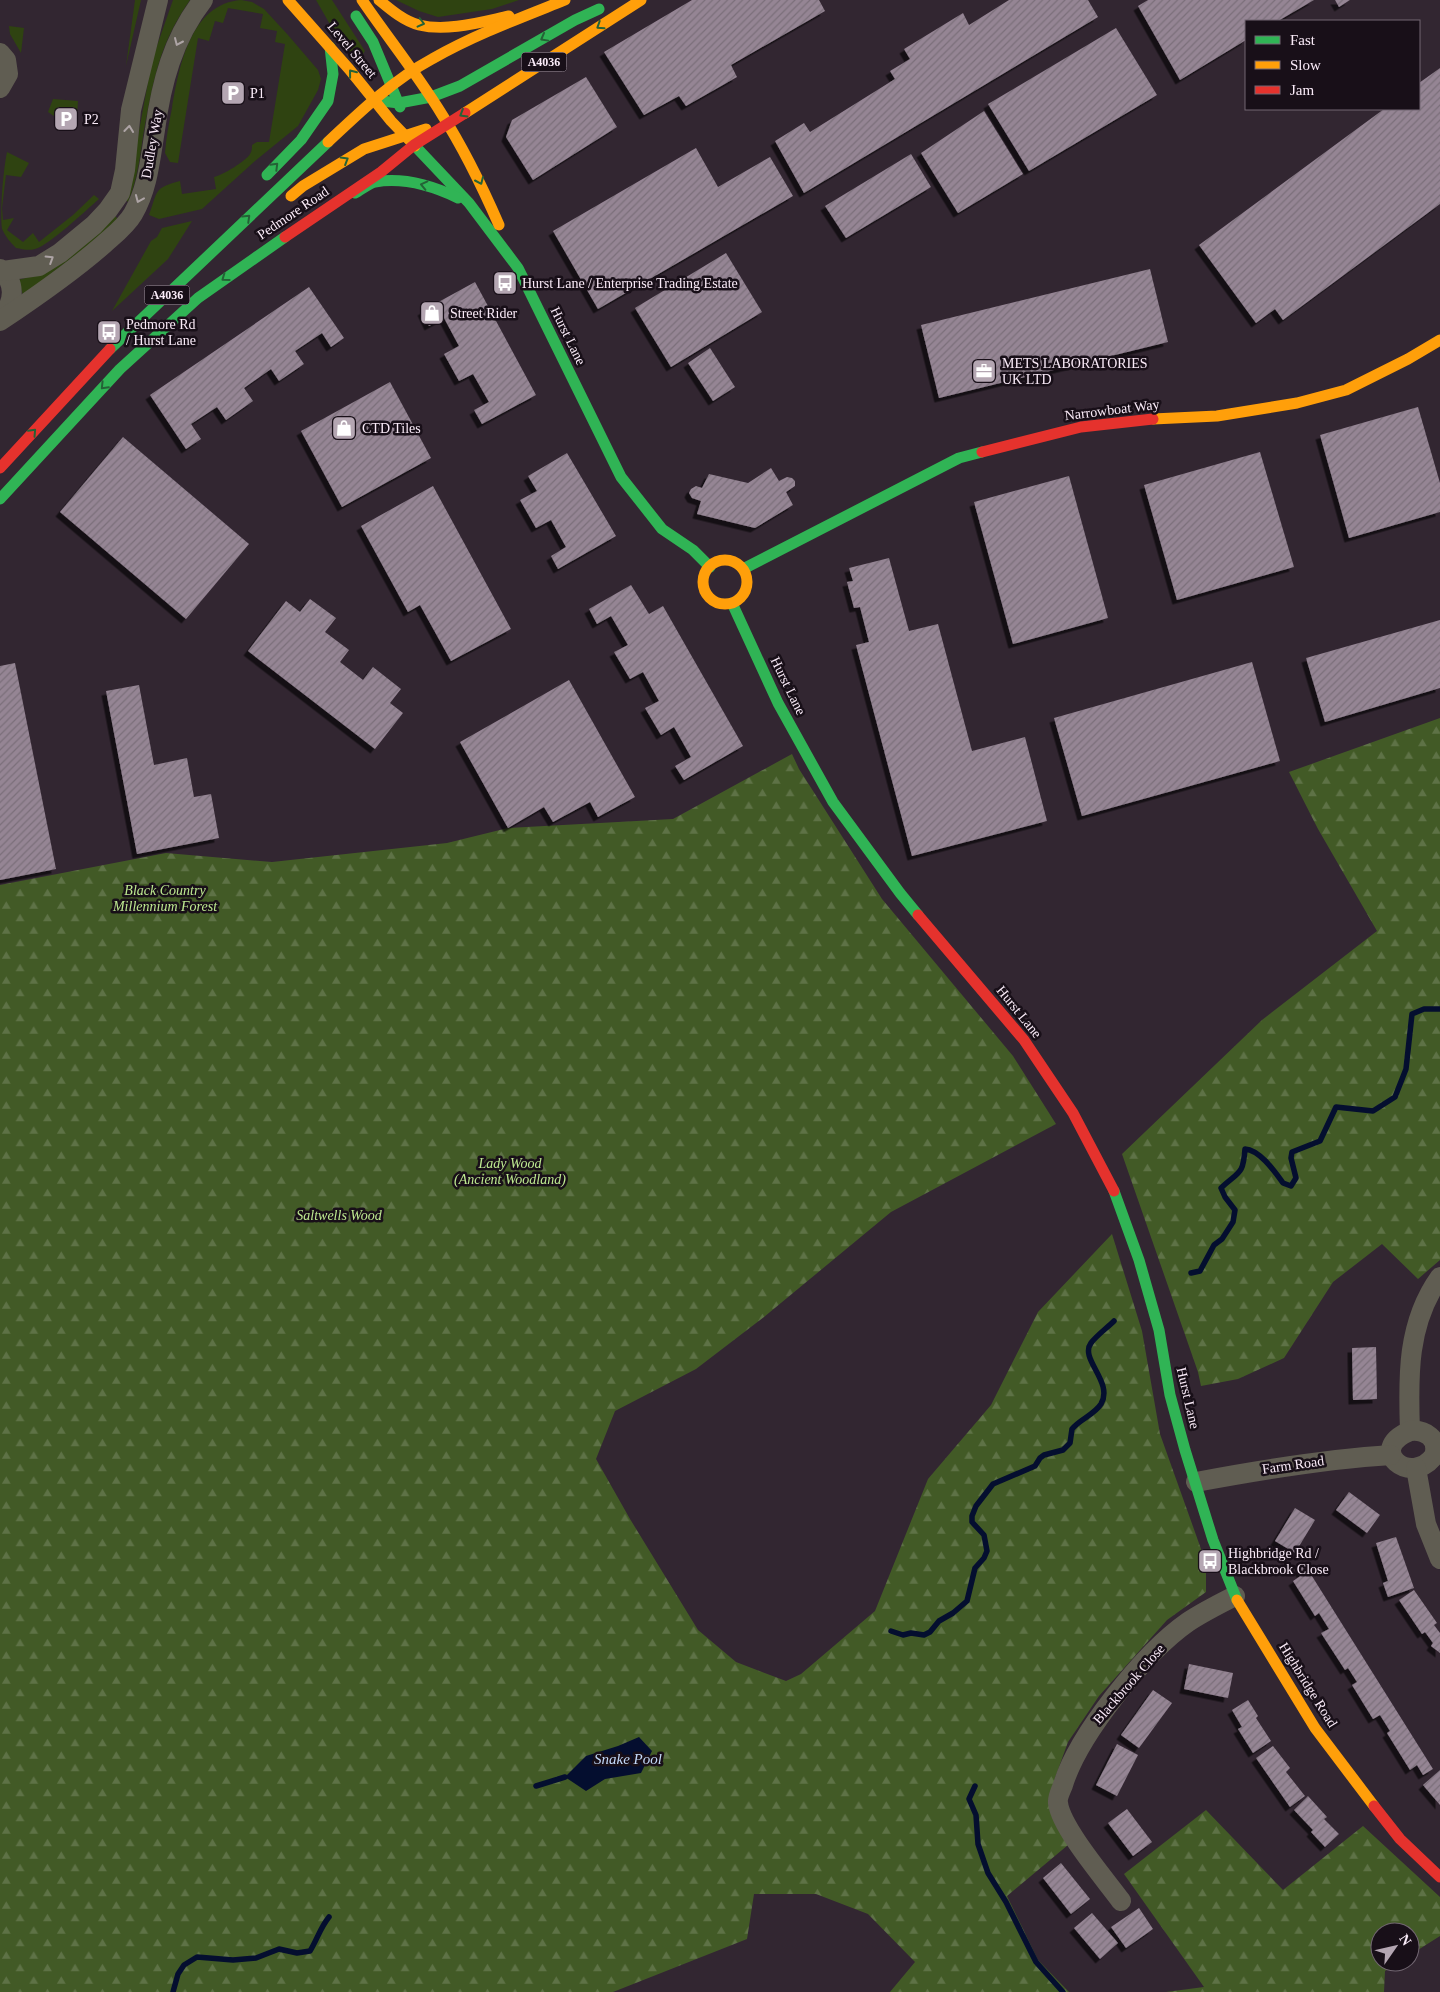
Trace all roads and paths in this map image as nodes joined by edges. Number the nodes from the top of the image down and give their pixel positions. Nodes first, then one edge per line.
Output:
1 (158, 0) edge
2 (273, 0) edge
3 (288, 0) edge
4 (306, 0) edge
5 (362, 0) edge
6 (378, 0) edge
7 (566, 0) edge
8 (641, 0) edge
9 (202, 2) edge
10 (610, 4) dead end
11 (351, 8) dead end
12 (542, 10) junction
13 (316, 32) junction
14 (330, 47) junction
15 (0, 52) edge
16 (413, 71) junction
17 (391, 86) junction
18 (0, 88) edge
19 (431, 97) junction
20 (373, 100) junction
21 (399, 104) junction
22 (391, 121) joint
23 (447, 123) junction
24 (408, 131) junction
25 (261, 180) dead end
26 (338, 202) junction
27 (469, 203) junction
28 (191, 256) dead end
29 (518, 268) junction
30 (2, 270) edge
31 (179, 283) junction
32 (0, 321) edge
33 (1440, 340) edge
34 (0, 468) edge
35 (0, 499) edge
36 (710, 566) junction
37 (743, 569) junction
38 (732, 603) junction
39 (1440, 1276) edge
40 (1410, 1431) junction
41 (1439, 1444) edge
42 (1390, 1455) junction
43 (1416, 1468) junction
44 (1196, 1482) junction
45 (1440, 1559) edge
46 (1234, 1596) junction
47 (1440, 1877) edge
48 (1121, 1901) dead end

30 -> 1 street, Dudley Way
2 - 13 street
3 - 13 main road, Level Street
4 - 13 street
5 - 16 main road
6 -> 12 main road
7 - 12 main road, Pedmore Road / A4036
8 -> 23 main road, Pedmore Road / A4036
9 -> 32 street, Dudley Way
10 -> 19 main road
11 - 17 main road
12 - 16 main road, Pedmore Road / A4036
13 - 14 main road, Level Street
20 -> 14 main road, Level Street
25 -> 14 main road
15 - 18 street
16 - 17 main road, Pedmore Road / A4036
16 - 19 main road
17 - 20 main road, Pedmore Road / A4036
17 - 21 main road
19 - 21 main road
19 - 23 main road
20 - 21 main road
20 - 22 main road, Level Street
31 -> 20 main road, Pedmore Road / A4036
21 - 24 main road
22 - 24 main road, Hurst Lane
23 - 24 main road, Pedmore Road / A4036
23 -> 29 main road
24 - 26 main road, Pedmore Road / A4036
24 - 27 main road, Hurst Lane
31 -> 24 main road
27 -> 26 main road
26 -> 35 main road, Pedmore Road / A4036
27 - 29 main road, Hurst Lane
28 - 31 main road
29 - 36 main road, Hurst Lane
30 - 32 street
34 -> 31 main road, Pedmore Road / A4036
33 - 37 main road, Narrowboat Way
36 - 37 main road
36 - 38 main road
37 - 38 main road
38 - 44 main road, Hurst Lane
39 - 40 street
40 - 41 street
40 - 42 street
41 - 43 street
42 - 43 street
42 - 44 street, Farm Road
43 - 45 street
44 - 46 main road, Highbridge Road
46 - 47 main road, Highbridge Road
46 - 48 street, Blackbrook Close

